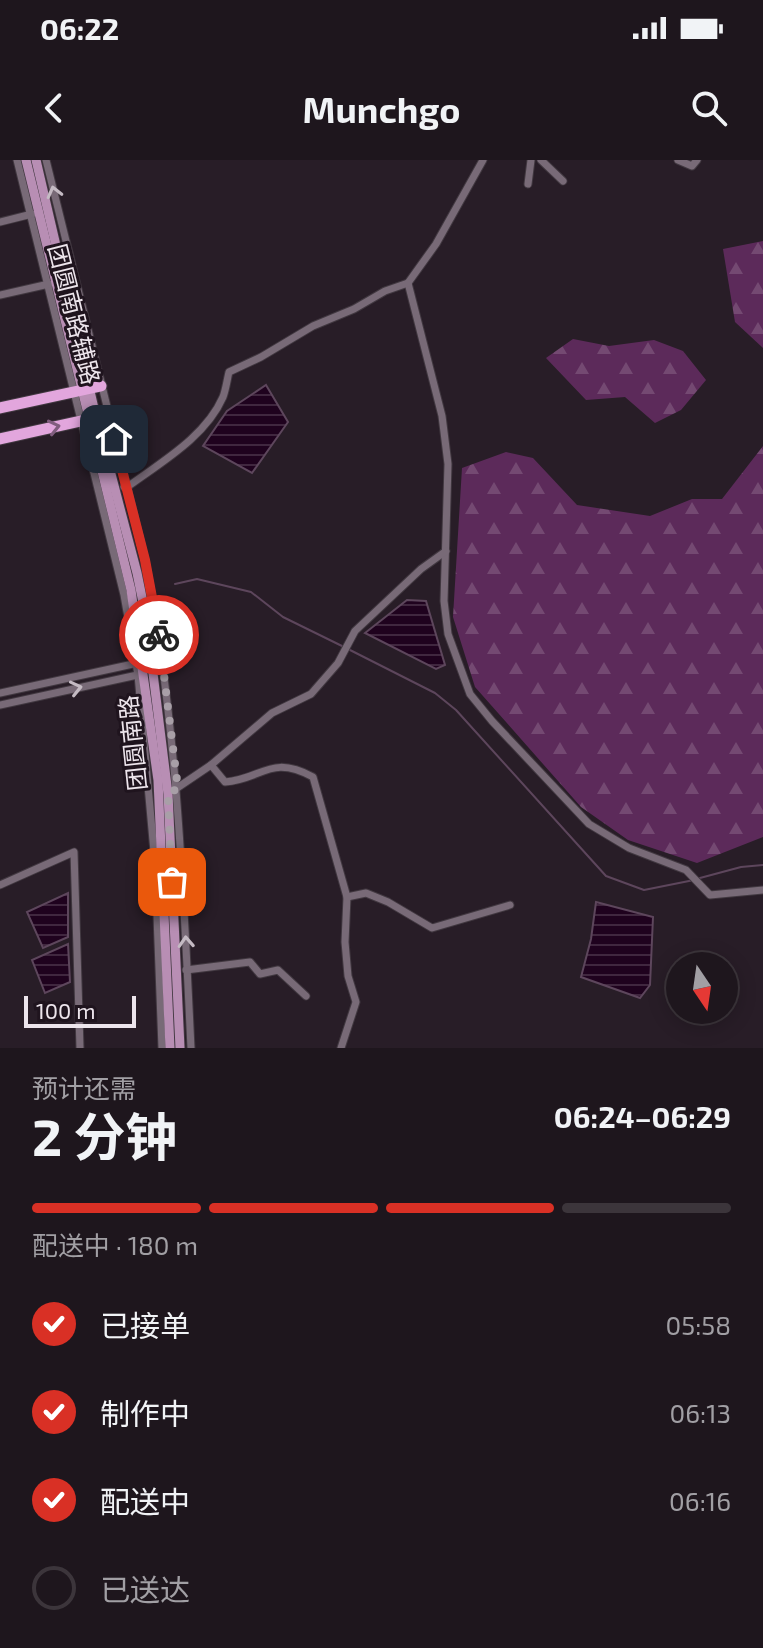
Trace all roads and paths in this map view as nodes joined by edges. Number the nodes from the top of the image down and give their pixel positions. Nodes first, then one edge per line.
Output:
1 (17, 160) edge
2 (26, 160) edge
3 (36, 160) edge
4 (46, 160) edge
5 (483, 160) edge
6 (531, 160) edge
7 (541, 160) edge
8 (678, 160) edge
9 (697, 160) edge
10 (563, 181) dead end
11 (528, 184) dead end
12 (34, 214) junction
13 (0, 222) edge
14 (408, 283) junction
15 (51, 284) junction
16 (0, 295) edge
17 (86, 389) junction
18 (0, 408) edge
19 (93, 418) junction
20 (0, 439) edge
21 (120, 488) junction
22 (446, 551) junction
23 (127, 573) junction
24 (124, 595) junction
25 (148, 660) junction
26 (150, 672) junction
27 (0, 693) edge
28 (0, 705) edge
29 (211, 765) junction
30 (178, 788) junction
31 (168, 794) junction
32 (0, 885) edge
33 (763, 890) edge
34 (347, 897) junction
35 (510, 905) dead end
36 (187, 969) junction
37 (176, 971) junction
38 (306, 996) dead end
39 (80, 1048) edge
40 (162, 1048) edge
41 (170, 1048) edge
42 (180, 1048) edge
43 (191, 1048) edge
44 (341, 1048) edge

1 - 12 street, 团圆南路辅路
2 - 12 main road, 团圆南路
3 - 17 main road, 团圆南路
17 -> 4 street, 团圆南路辅路
5 - 14 street
6 - 11 street
7 - 10 street
8 - 9 street
12 - 13 street
12 - 15 main road, 团圆南路
14 - 21 street
14 - 22 street
15 - 16 street
15 - 17 main road, 团圆南路
17 - 18 highway
17 - 19 main road, 团圆南路
17 - 19 street, 团圆南路辅路
20 -> 19 highway
19 - 21 main road, 团圆南路
19 - 23 main road, 团圆南路
19 - 24 street, 团圆南路辅路
21 - 25 main road, 团圆南路
22 - 29 street
22 - 33 street
23 - 24 main road
23 - 25 main road, 团圆南路
24 - 25 street, 团圆南路辅路
25 - 26 main road, 团圆南路
25 - 26 street, 团圆南路辅路
25 - 27 street
28 -> 26 street
26 - 30 street, 团圆南路辅路
26 - 31 main road, 团圆南路
26 - 40 street, 团圆南路辅路
26 - 41 main road, 团圆南路
29 - 30 street
29 - 34 street
30 - 31 street
36 -> 30 street, 团圆南路辅路
31 - 37 main road, 团圆南路
32 - 39 street
34 - 35 street
34 - 44 street
36 - 37 street
36 - 38 street
36 - 43 street, 团圆南路辅路
37 - 42 main road, 团圆南路

